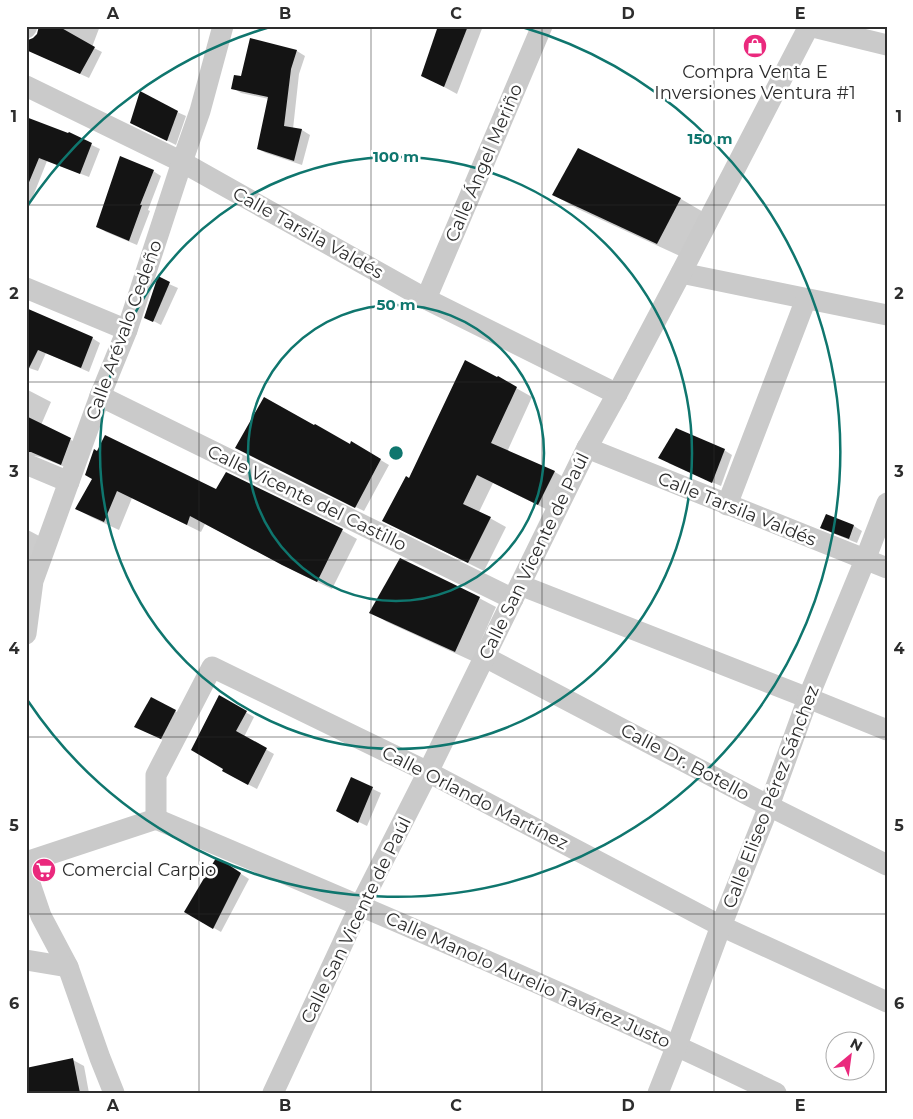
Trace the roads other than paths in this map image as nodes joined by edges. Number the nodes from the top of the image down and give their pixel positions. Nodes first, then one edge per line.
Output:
1 (223, 26) edge
2 (542, 26) edge
3 (809, 26) edge
4 (887, 45) edge
5 (26, 86) edge
6 (182, 162) junction
7 (681, 273) junction
8 (26, 288) edge
9 (806, 298) junction
10 (426, 299) junction
11 (887, 315) edge
12 (127, 330) junction
13 (618, 394) junction
14 (100, 396) junction
15 (587, 448) junction
16 (26, 464) edge
17 (69, 482) junction
18 (887, 503) edge
19 (727, 505) junction
20 (865, 560) junction
21 (887, 568) edge
22 (516, 592) junction
23 (26, 634) edge
24 (484, 657) junction
25 (808, 698) junction
26 (887, 730) edge
27 (428, 772) junction
28 (769, 806) junction
29 (156, 819) junction
30 (26, 862) edge
31 (887, 865) edge
32 (26, 872) edge
33 (360, 906) junction
34 (721, 926) junction
35 (26, 960) edge
36 (68, 967) junction
37 (887, 1002) edge
38 (677, 1045) junction
39 (116, 1092) edge
40 (272, 1093) edge
41 (658, 1093) edge
42 (776, 1093) edge

1 - 6 street, Calle Arévalo Cedeño
2 - 10 street, Calle Ángel Meriño
3 - 4 street
3 - 7 street, Calle San Vicente de Paúl
5 - 6 street, Calle Tarsila Valdés
6 - 10 street, Calle Tarsila Valdés
6 - 12 street, Calle Arévalo Cedeño
7 - 9 street
7 - 13 street, Calle San Vicente de Paúl
8 - 12 street
9 - 11 street
9 - 19 street
10 - 13 street, Calle Tarsila Valdés
12 - 14 street, Calle Arévalo Cedeño
13 - 15 street, Calle San Vicente de Paúl
14 - 17 street, Calle Arévalo Cedeño
14 - 22 street, Calle Vicente del Castillo
15 - 19 street, Calle Tarsila Valdés
15 - 22 street, Calle San Vicente de Paúl
16 - 17 street
17 - 23 street, Calle Arévalo Cedeño
18 - 20 street, Calle Eliseo Pérez Sánchez
19 - 20 street, Calle Tarsila Valdés
20 - 21 street, Calle Tarsila Valdés
20 - 25 street, Calle Eliseo Pérez Sánchez
22 - 24 street, Calle San Vicente de Paúl
22 - 25 street, Calle Vicente del Castillo
24 - 27 street, Calle San Vicente de Paúl
24 - 28 street, Calle Dr. Botello
25 - 26 street, Calle Vicente del Castillo
25 - 28 street, Calle Eliseo Pérez Sánchez
27 - 29 street, Calle Orlando Martínez
27 - 33 street, Calle San Vicente de Paúl
27 - 34 street, Calle Orlando Martínez
28 - 31 street, Calle Dr. Botello
28 - 34 street, Calle Eliseo Pérez Sánchez
29 - 30 street
29 - 33 street, Calle Manolo Aurelio Tavárez Justo
32 - 36 street
33 - 38 street, Calle Manolo Aurelio Tavárez Justo
33 - 40 street, Calle San Vicente de Paúl
34 - 37 street, Calle Orlando Martínez
34 - 38 street, Calle Eliseo Pérez Sánchez
35 - 36 street
36 - 39 street
38 - 41 street, Calle Eliseo Pérez Sánchez
38 - 42 street, Calle Manolo Aurelio Tavárez Justo

